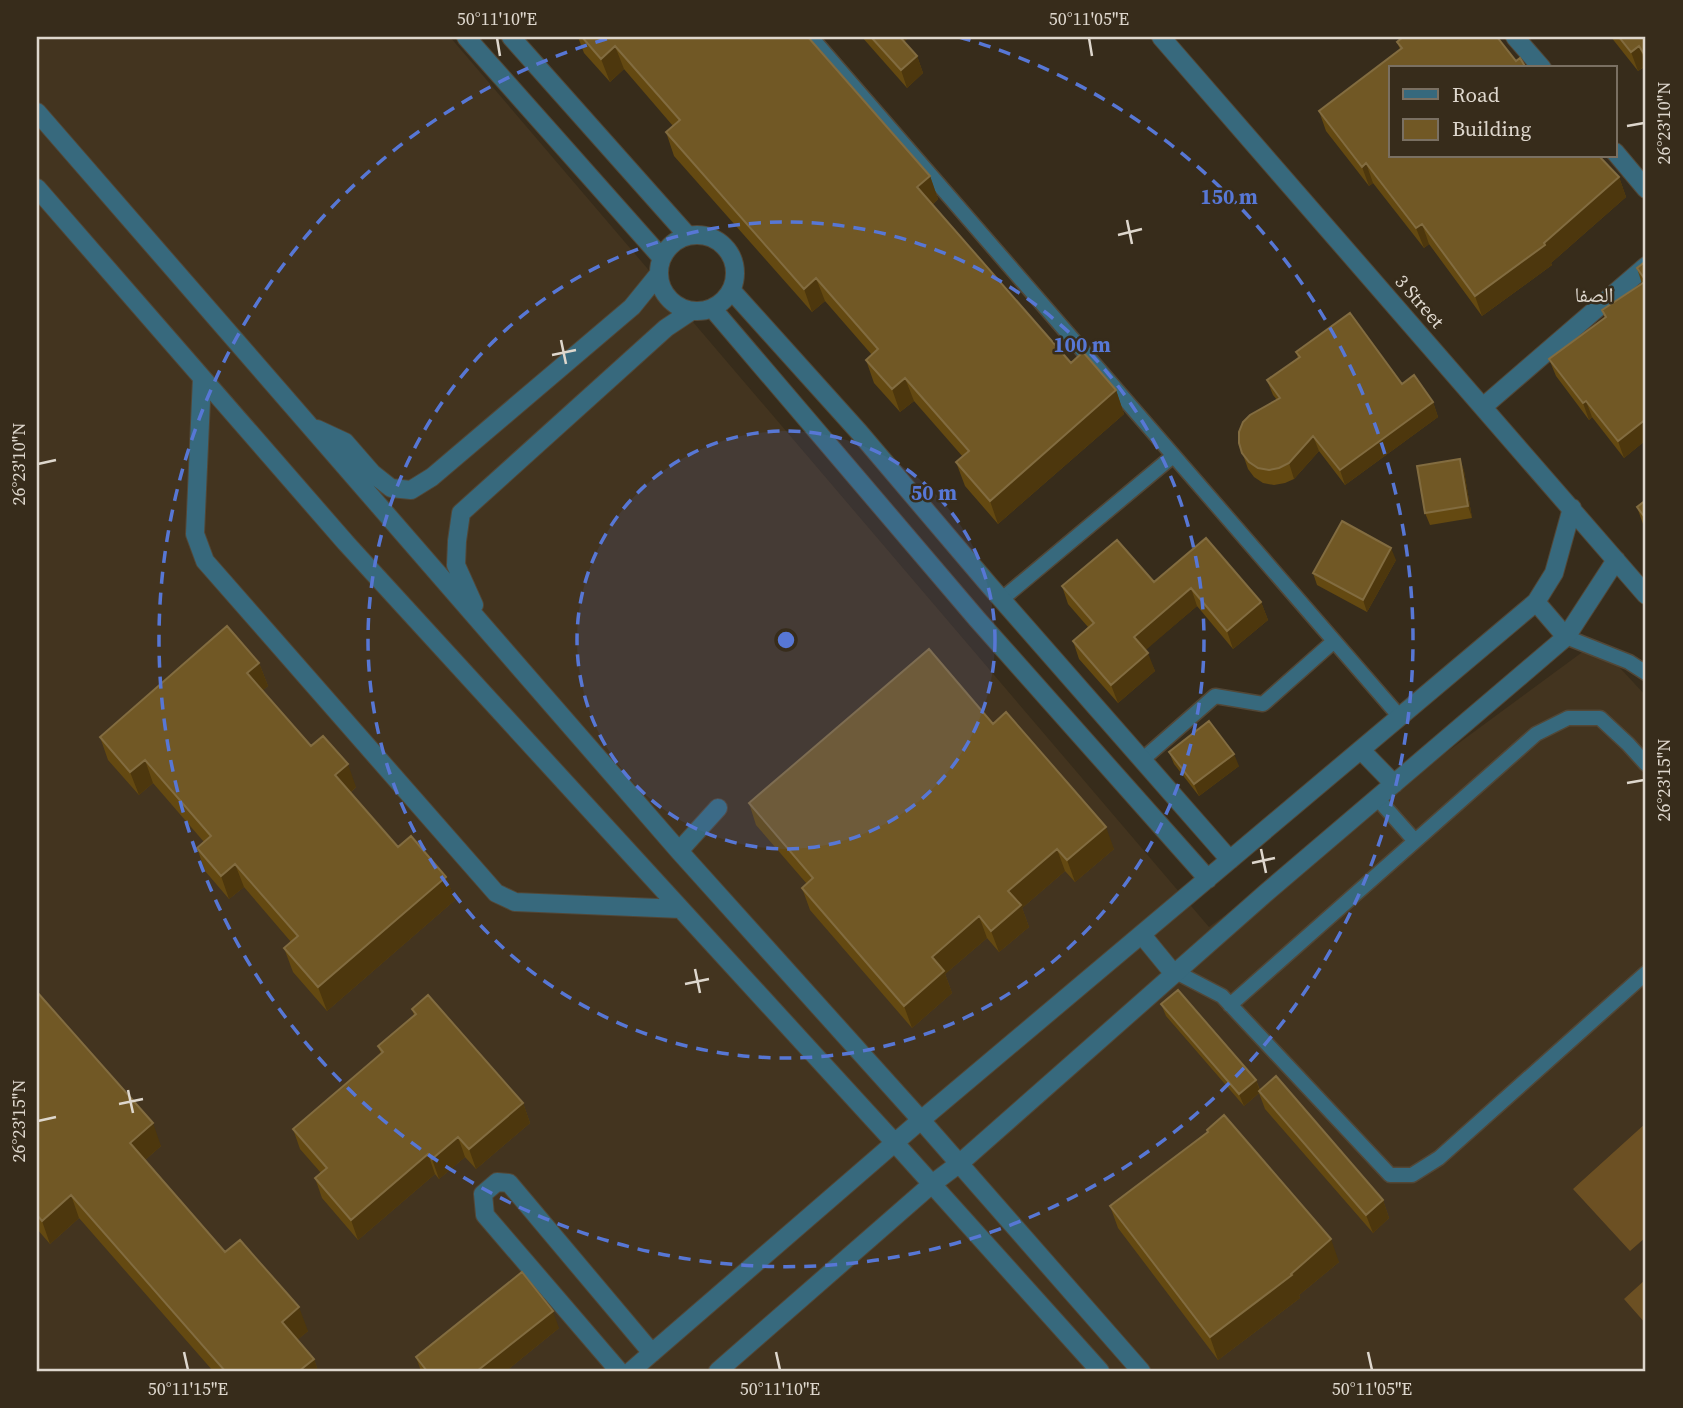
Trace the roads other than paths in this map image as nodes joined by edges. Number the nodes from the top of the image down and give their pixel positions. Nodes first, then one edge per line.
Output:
1 (466, 37) edge
2 (511, 37) edge
3 (811, 37) edge
4 (1161, 37) edge
5 (1515, 37) edge
6 (1540, 66) edge
7 (37, 112) edge
8 (1616, 153) edge
9 (37, 188) edge
10 (1646, 189) edge
11 (688, 236) junction
12 (660, 266) junction
13 (1646, 266) edge
14 (732, 291) junction
15 (712, 308) junction
16 (690, 312) junction
17 (202, 378) junction
18 (1484, 407) junction
19 (310, 426) junction
20 (1173, 456) junction
21 (1572, 508) junction
22 (1616, 560) junction
23 (1646, 595) edge
24 (1002, 599) junction
25 (1536, 602) junction
26 (483, 625) junction
27 (1566, 637) junction
28 (1333, 642) junction
29 (1646, 673) edge
30 (1400, 717) junction
31 (1361, 750) junction
32 (1142, 760) junction
33 (1646, 764) edge
34 (1394, 784) junction
35 (1377, 798) junction
36 (718, 808) dead end
37 (1415, 841) junction
38 (679, 851) junction
39 (1230, 860) junction
40 (1208, 879) junction
41 (681, 909) junction
42 (1142, 935) junction
43 (1175, 973) junction
44 (1646, 973) edge
45 (1230, 1004) junction
46 (922, 1120) junction
47 (895, 1143) junction
48 (960, 1163) junction
49 (932, 1184) junction
50 (652, 1353) junction
51 (619, 1371) edge
52 (631, 1371) edge
53 (718, 1371) edge
54 (1100, 1371) edge
55 (1140, 1371) edge

1 - 12 street
2 - 11 street
3 - 20 lane
4 - 18 street, 3 Street
5 - 6 street
7 - 19 street
8 - 10 street
9 - 17 street
11 - 12 street
11 - 14 street
12 - 16 street
12 - 19 street
13 - 18 street
14 - 15 street
14 - 24 street
15 - 16 street
15 - 40 street
16 - 26 street
17 - 41 street
17 - 41 street
18 - 21 street, 3 Street
19 - 26 street
20 - 24 lane
20 - 28 lane
21 - 22 street, 3 Street
21 - 25 street
22 - 23 street, 3 Street
22 - 27 street
24 - 32 street
25 - 27 street
25 - 30 street
26 - 38 street
27 - 29 lane
27 - 34 street
28 - 30 lane
28 - 32 lane
30 - 31 street
31 - 34 street
31 - 39 street
32 - 39 street
33 - 37 lane
34 - 35 street
35 - 37 lane
35 - 43 street
36 - 38 street
37 - 45 lane
38 - 46 street
39 - 40 street
40 - 42 street
41 - 47 street
42 - 43 street
42 - 46 street
43 - 45 lane
43 - 48 street
44 - 45 lane
46 - 47 street
46 - 48 street
47 - 49 street
47 - 50 street
48 - 49 street
48 - 55 street
49 - 53 street
49 - 54 street
50 - 51 street
50 - 52 street

